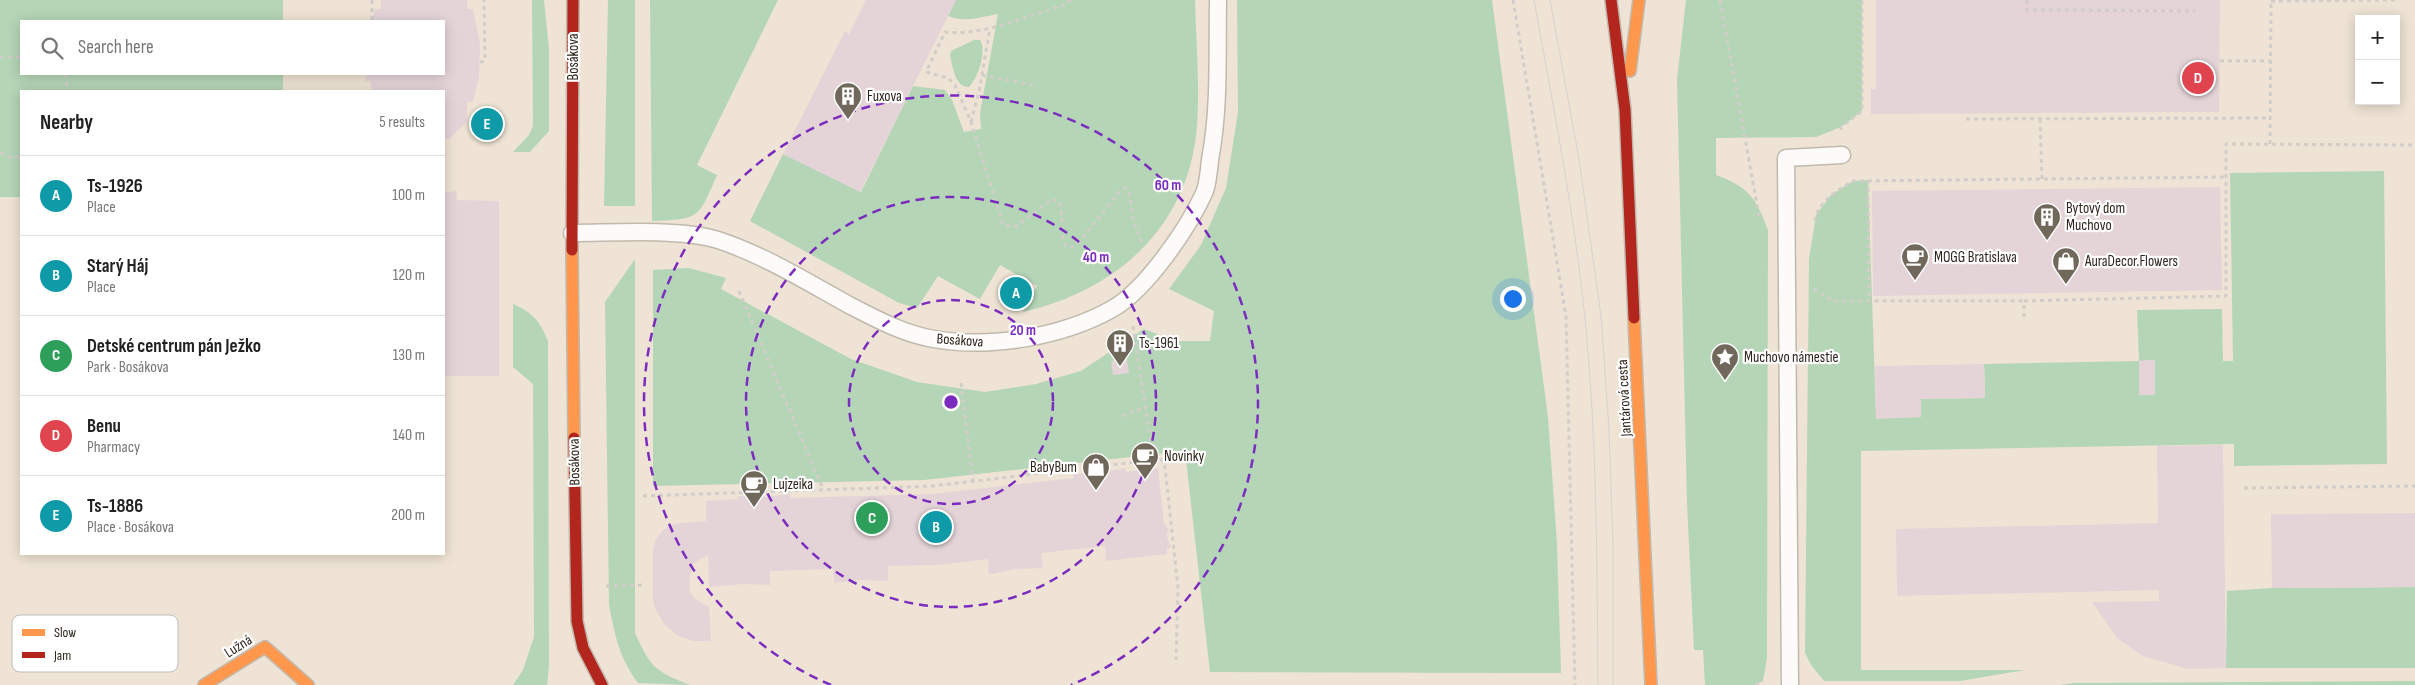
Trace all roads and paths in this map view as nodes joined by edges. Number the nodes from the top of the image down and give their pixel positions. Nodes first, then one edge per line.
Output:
1 (372, 0) edge
2 (484, 0) edge
3 (573, 0) edge
4 (1072, 0) edge
5 (1218, 0) edge
6 (1513, 0) edge
7 (1611, 0) edge
8 (1640, 0) edge
9 (1720, 0) edge
10 (1862, 0) edge
11 (2027, 0) edge
12 (2271, 0) edge
13 (2395, 0) edge
14 (2195, 11) dead end
15 (372, 20) dead end
16 (990, 28) junction
17 (20, 56) edge
18 (0, 57) edge
19 (2220, 61) dead end
20 (480, 62) dead end
21 (2271, 62) junction
22 (66, 75) edge
23 (982, 75) junction
24 (1037, 86) dead end
25 (67, 90) edge
26 (1625, 110) junction
27 (1966, 118) dead end
28 (2270, 118) junction
29 (2040, 119) junction
30 (970, 122) junction
31 (2270, 144) junction
32 (2415, 145) edge
33 (0, 154) edge
34 (1842, 155) junction
35 (20, 156) edge
36 (2224, 177) junction
37 (2042, 179) junction
38 (1868, 180) junction
39 (1760, 222) dead end
40 (572, 233) junction
41 (1144, 250) dead end
42 (1813, 283) dead end
43 (739, 291) dead end
44 (2024, 301) junction
45 (1869, 302) junction
46 (2024, 317) dead end
47 (1134, 329) dead end
48 (961, 383) dead end
49 (1146, 407) junction
50 (1122, 416) dead end
51 (1161, 459) junction
52 (973, 481) junction
53 (2415, 486) edge
54 (2244, 488) dead end
55 (822, 489) junction
56 (643, 496) dead end
57 (646, 585) dead end
58 (575, 587) junction
59 (1176, 660) dead end
60 (204, 685) edge
61 (308, 685) edge
62 (602, 685) edge
63 (1575, 685) edge
64 (1652, 685) edge
65 (1790, 685) edge

1 - 15 path
2 - 20 path
3 - 40 street, Bosákova
4 - 16 path
5 - 40 lane, Bosákova
6 - 63 path
7 - 26 street, Jantárová cesta
8 - 26 street, Jantárová cesta
9 - 39 path
10 - 34 path
11 - 14 path
12 - 13 path
12 - 21 path
16 - 23 path
16 - 30 path
17 - 18 path
19 - 21 path
21 - 28 path
22 - 25 path
23 - 24 path
23 - 30 path
26 - 64 street, Jantárová cesta
27 - 29 path
28 - 29 path
28 - 31 path
29 - 37 path
30 - 41 path
31 - 32 path
31 - 36 path
33 - 35 path
34 - 38 path
34 - 65 lane
36 - 37 path
36 - 44 path
37 - 38 path
38 - 45 path
40 - 58 street, Bosákova
42 - 45 path
43 - 55 path
44 - 45 path
44 - 46 path
47 - 49 path
48 - 52 path
49 - 50 path
49 - 51 path
51 - 52 path
51 - 59 path
52 - 55 path
53 - 54 path
55 - 56 path
57 - 58 path
58 - 62 street, Bosákova
60 - 61 street, Lužná

